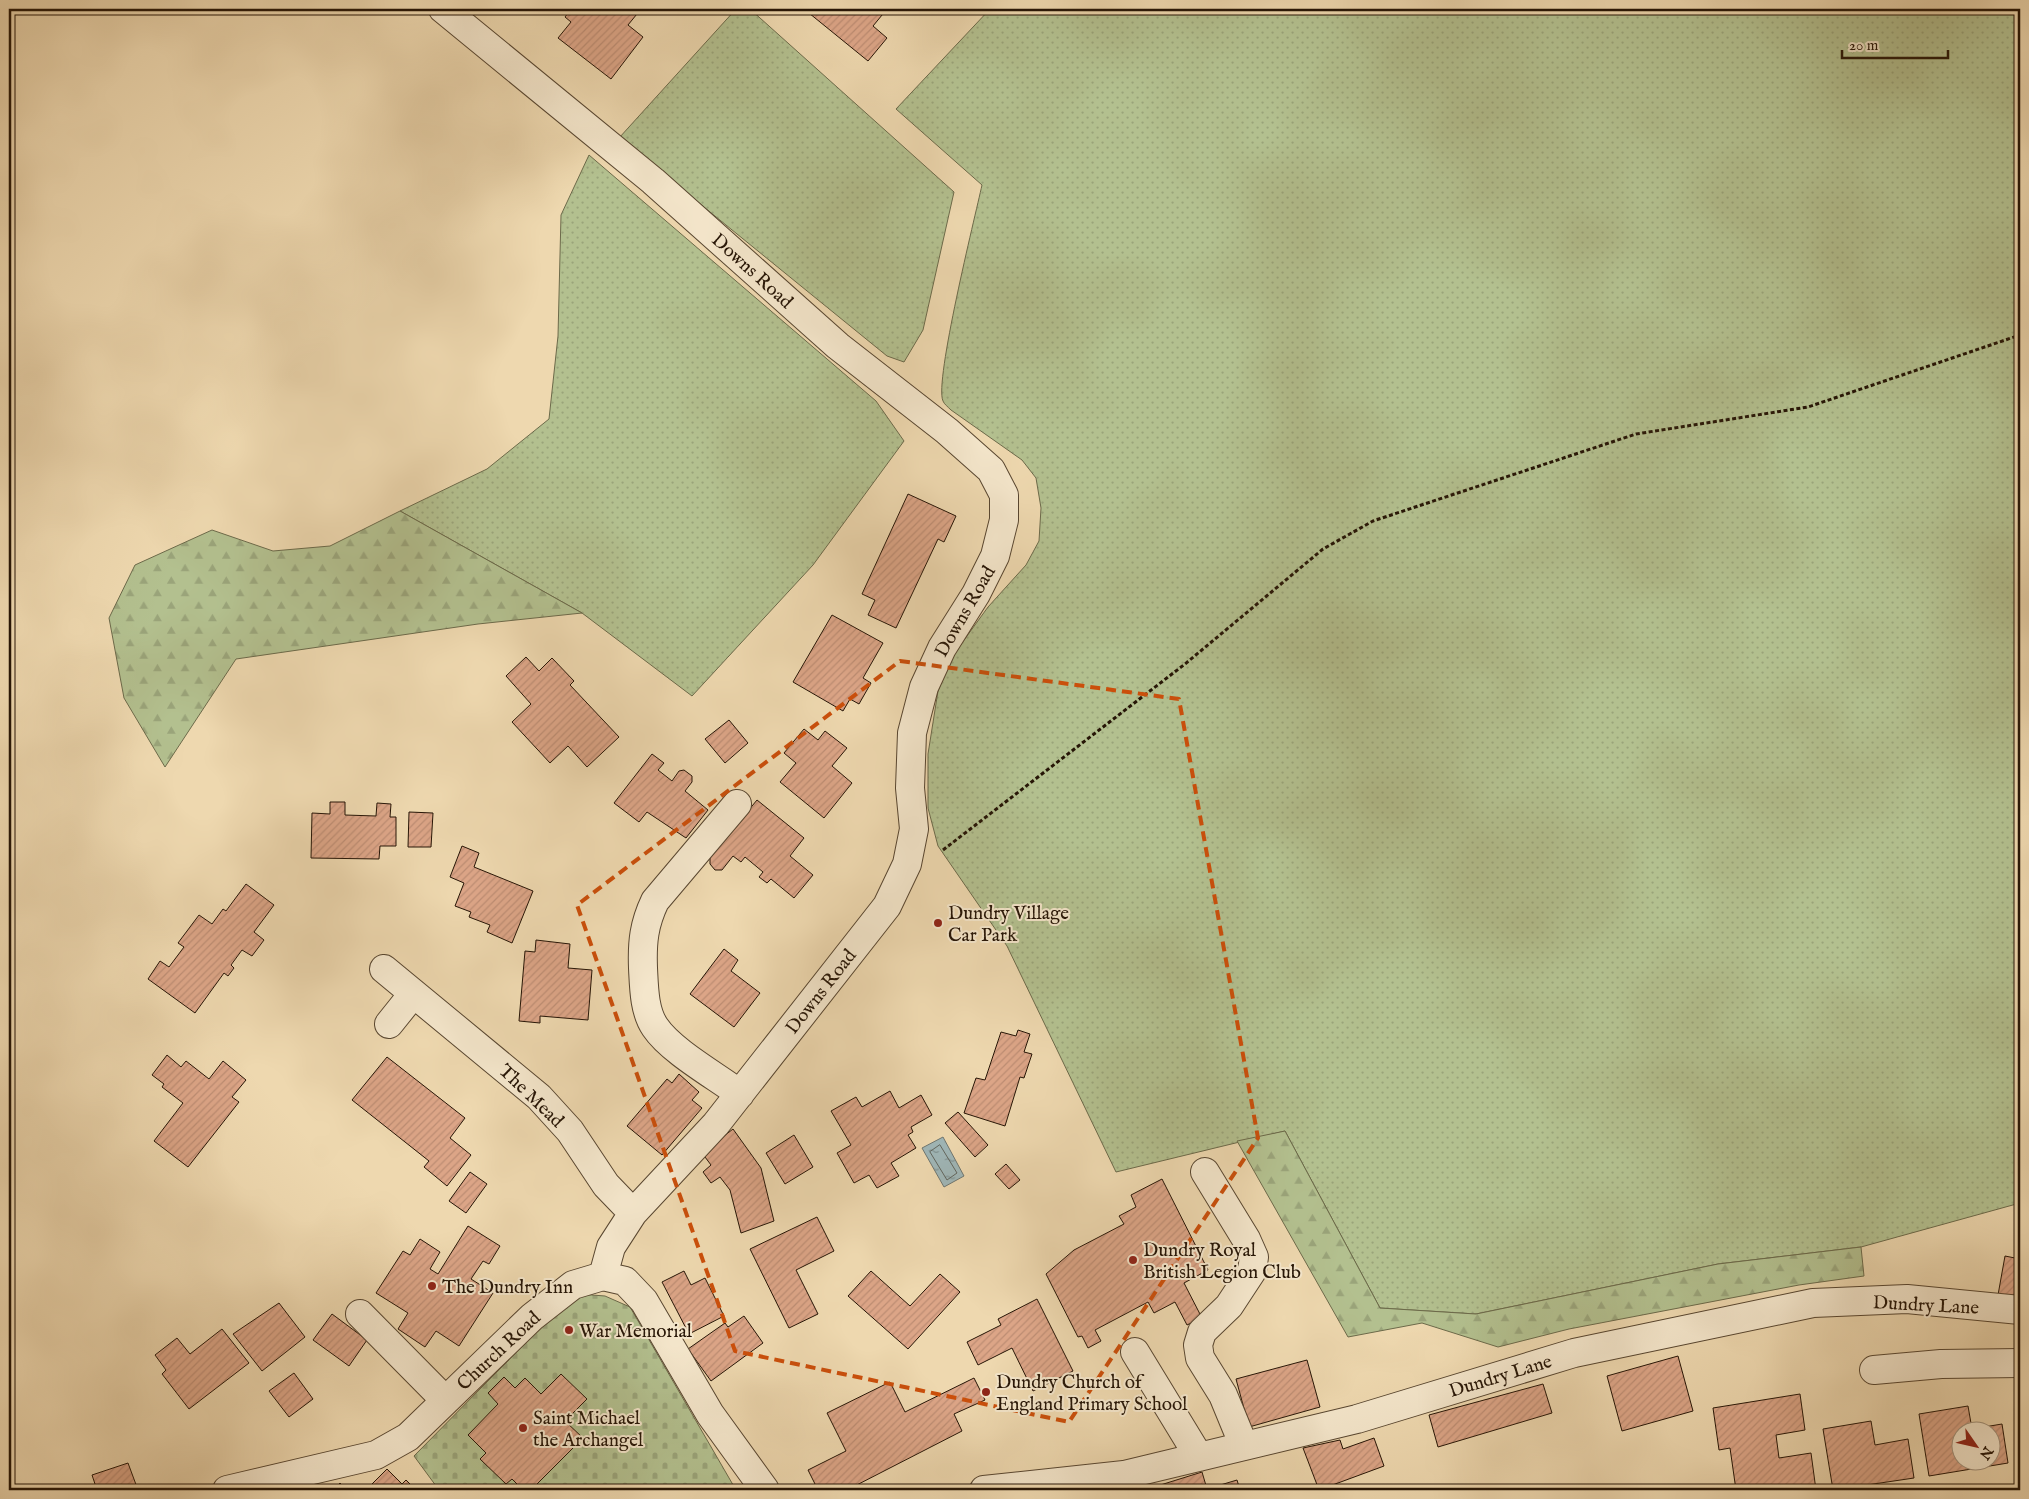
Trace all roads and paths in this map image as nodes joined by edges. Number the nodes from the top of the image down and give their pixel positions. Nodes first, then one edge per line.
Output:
1 (443, 9) edge
2 (2020, 335) edge
3 (737, 804) dead end
4 (907, 864) junction
5 (384, 968) dead end
6 (413, 994) junction
7 (389, 1024) dead end
8 (740, 1094) junction
9 (1205, 1172) dead end
10 (633, 1213) junction
11 (604, 1276) junction
12 (2020, 1310) edge
13 (360, 1314) dead end
14 (1135, 1352) dead end
15 (2020, 1363) edge
16 (1874, 1370) dead end
17 (445, 1400) junction
18 (1244, 1446) junction
19 (1198, 1457) junction
20 (227, 1490) edge
21 (765, 1490) edge
22 (984, 1490) edge

1 - 4 street, Downs Road
2 - 4 path
3 - 8 street
4 - 8 street, Downs Road
5 - 6 street, The Mead
6 - 7 street
6 - 10 street, The Mead
8 - 10 street, Downs Road
9 - 18 street
10 - 11 street, Downs Road
11 - 17 street, Church Road
11 - 21 street
12 - 18 street, Dundry Lane
13 - 17 street
14 - 19 street
15 - 16 street
17 - 20 street, Church Road
18 - 19 street, Dundry Lane
19 - 22 street, Dundry Lane

